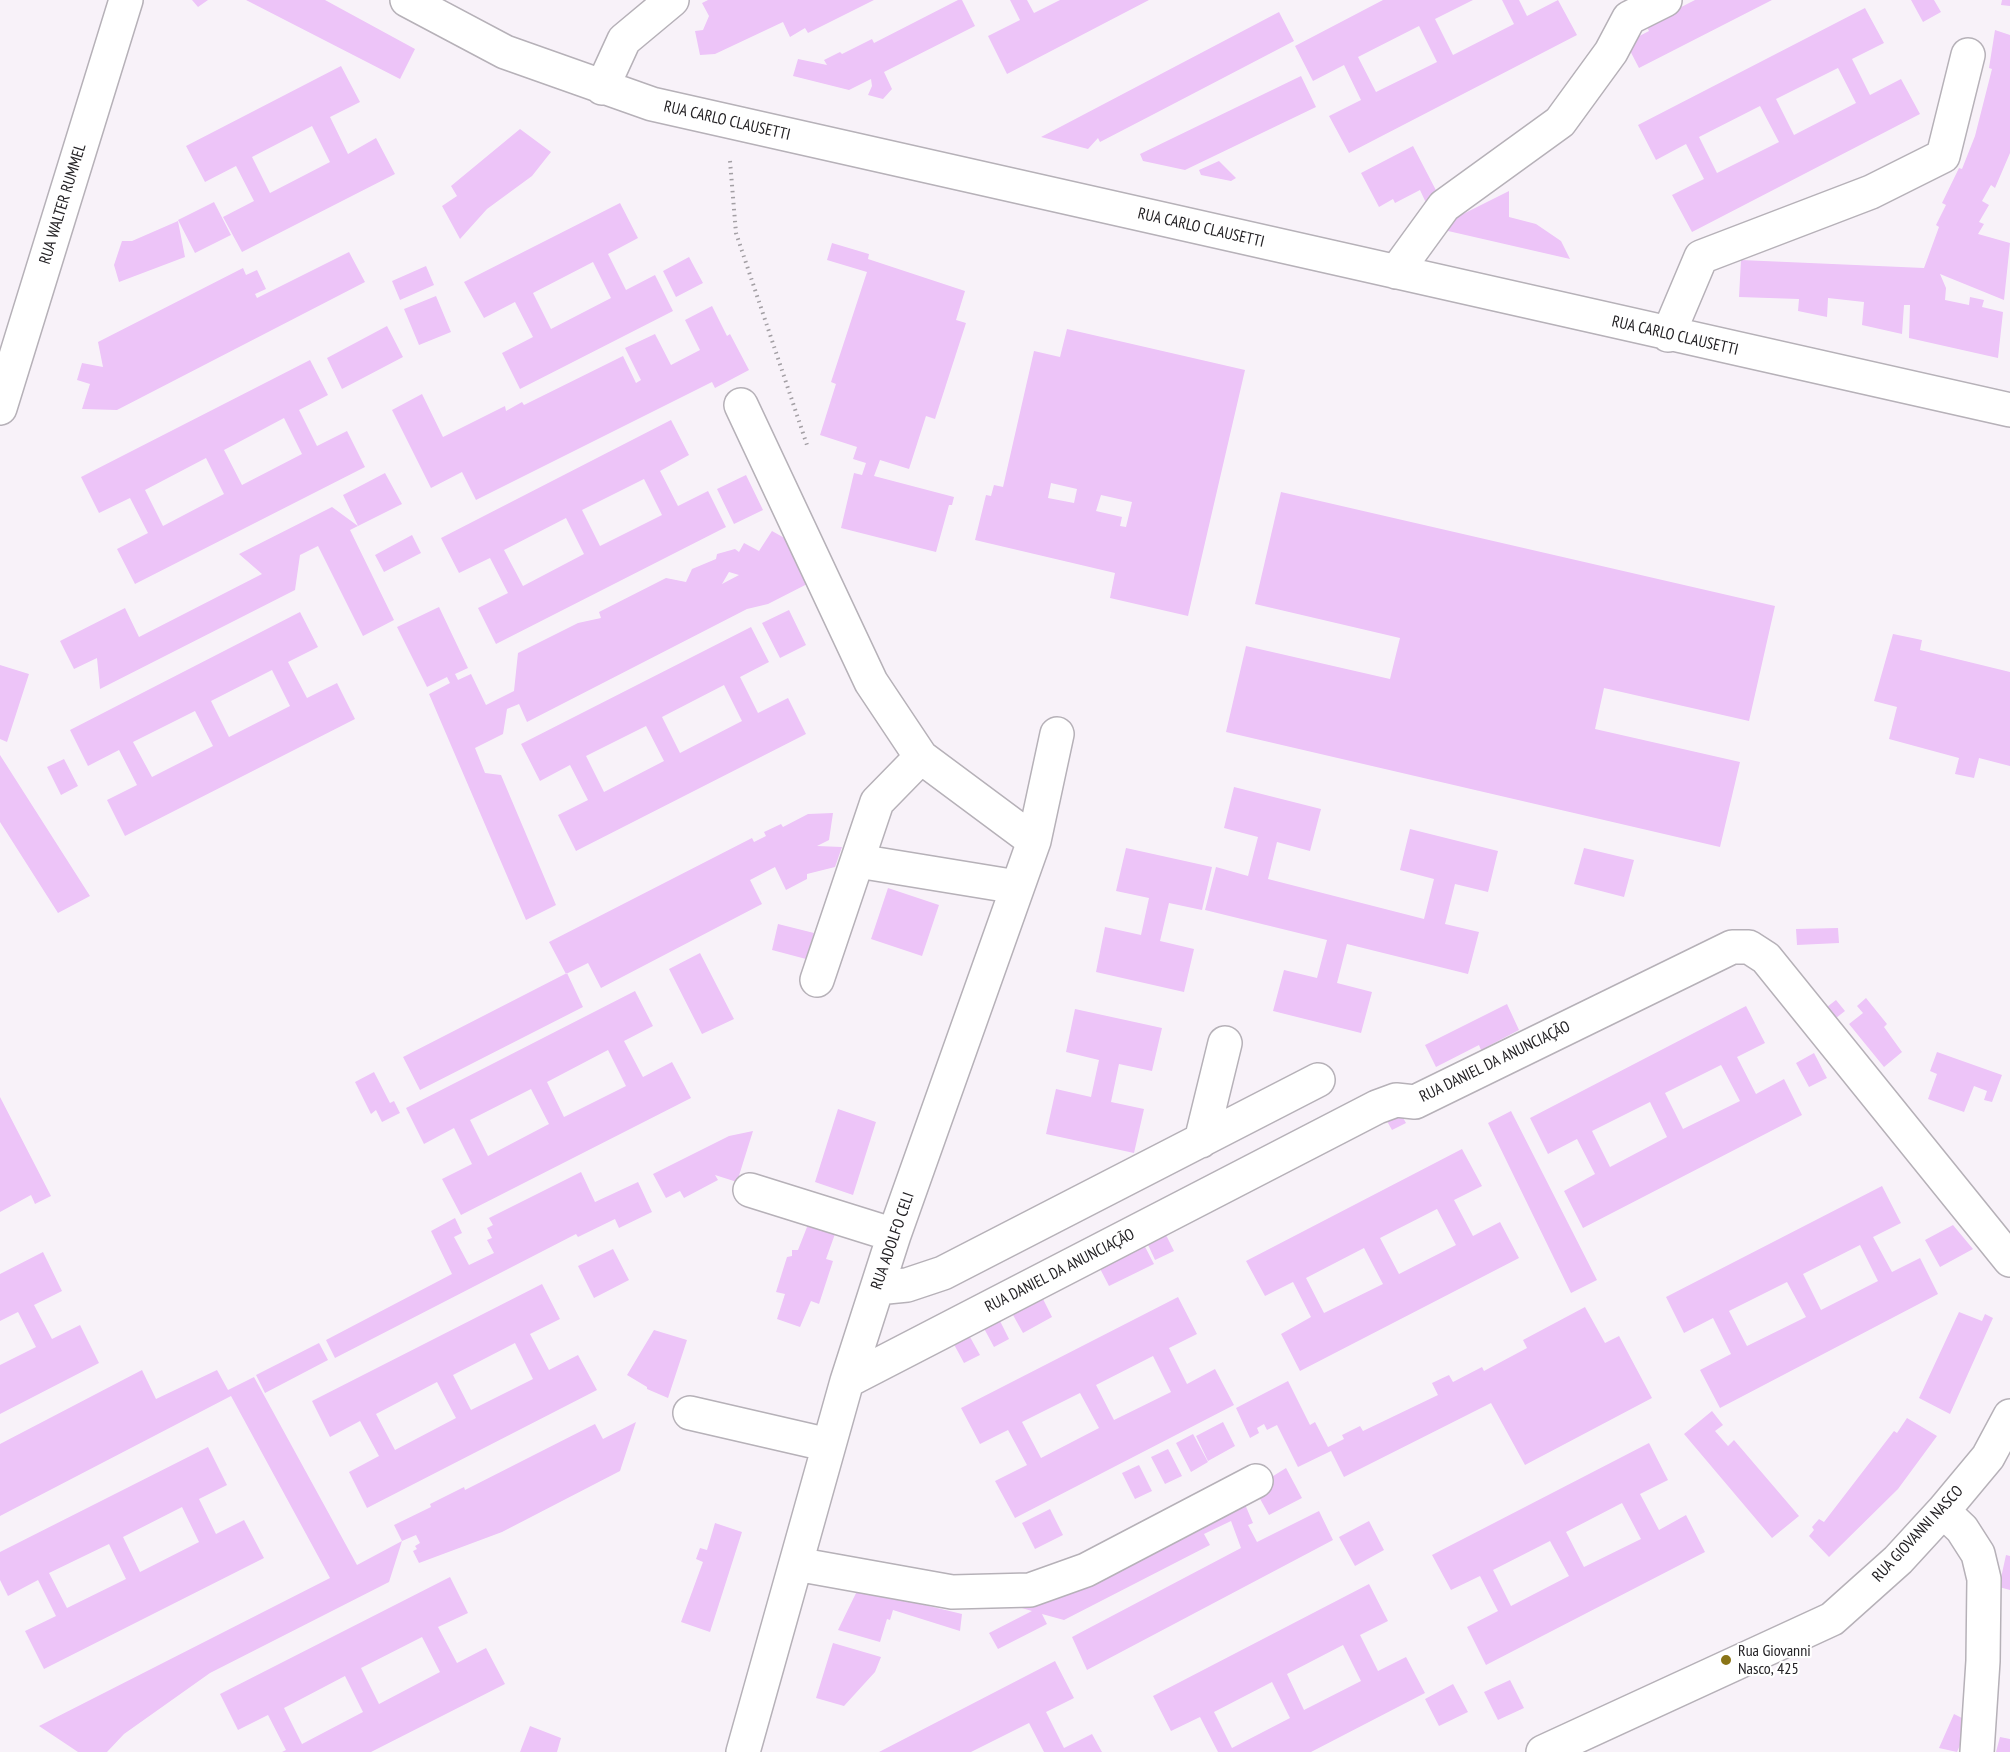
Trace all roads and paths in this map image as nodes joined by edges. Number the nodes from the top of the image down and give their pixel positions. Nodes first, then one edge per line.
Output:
1 (126, 0) edge
2 (407, 0) edge
3 (672, 0) edge
4 (1665, 0) edge
5 (1968, 55) dead end
6 (602, 88) junction
7 (727, 122) junction
8 (1396, 272) junction
9 (1668, 335) junction
10 (741, 405) dead end
11 (0, 408) edge
12 (2010, 410) edge
13 (810, 457) dead end
14 (1058, 734) dead end
15 (921, 757) junction
16 (1034, 842) junction
17 (858, 861) junction
18 (1017, 887) junction
19 (817, 980) dead end
20 (1225, 1043) dead end
21 (1318, 1080) dead end
22 (1201, 1141) junction
23 (750, 1190) dead end
24 (894, 1235) junction
25 (2010, 1260) edge
26 (877, 1288) junction
27 (847, 1381) junction
28 (690, 1413) dead end
29 (2010, 1416) edge
30 (830, 1445) junction
31 (1256, 1481) dead end
32 (1943, 1511) junction
33 (796, 1564) junction
34 (743, 1752) edge
35 (1543, 1752) edge
36 (1977, 1752) edge

1 - 11 street, RUA WALTER RUMMEL
2 - 6 street, RUA CARLO CLAUSETTI
3 - 6 street
4 - 8 street
5 - 9 street
6 - 7 street, RUA CARLO CLAUSETTI
7 - 8 street, RUA CARLO CLAUSETTI
7 - 13 path
8 - 9 street, RUA CARLO CLAUSETTI
9 - 12 street, RUA CARLO CLAUSETTI
10 - 15 street
14 - 16 street, RUA ADOLFO CELI
15 - 16 street
15 - 17 street
16 - 18 street, RUA ADOLFO CELI
17 - 18 street
17 - 19 street
18 - 24 street, RUA ADOLFO CELI
20 - 22 street
21 - 22 street
22 - 26 street
23 - 24 street
24 - 26 street, RUA ADOLFO CELI
25 - 27 street, RUA DANIEL DA ANUNCIAÇÃO
26 - 27 street, RUA ADOLFO CELI
27 - 30 street, RUA ADOLFO CELI
28 - 30 street
29 - 32 street, RUA GIOVANNI NASCO
30 - 33 street, RUA ADOLFO CELI
31 - 33 street
32 - 35 street, RUA GIOVANNI NASCO
32 - 36 street
33 - 34 street, RUA ADOLFO CELI

